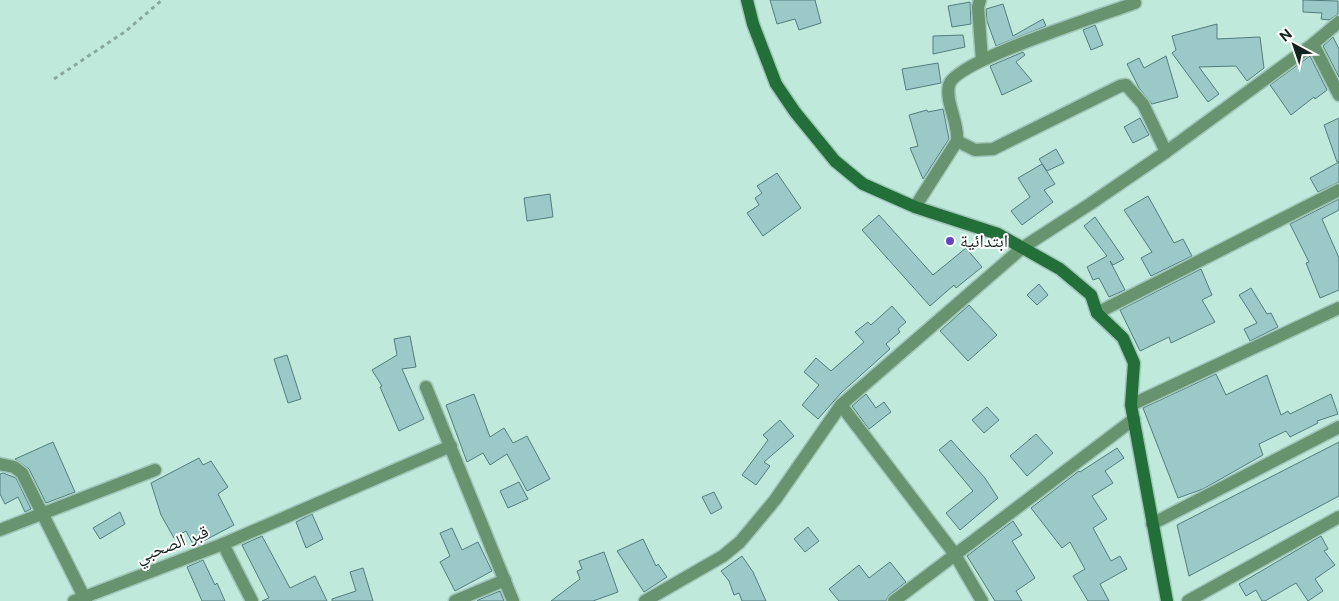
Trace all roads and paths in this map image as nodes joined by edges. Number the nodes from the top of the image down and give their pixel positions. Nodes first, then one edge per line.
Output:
1 (162, 0) edge
2 (747, 0) edge
3 (980, 0) edge
4 (1135, 3) dead end
5 (1339, 22) edge
6 (1313, 44) junction
7 (982, 60) junction
8 (54, 79) dead end
9 (1339, 95) edge
10 (957, 141) junction
11 (1166, 152) junction
12 (1339, 190) edge
13 (915, 207) junction
14 (1022, 248) junction
15 (1339, 308) edge
16 (1097, 314) junction
17 (426, 388) dead end
18 (841, 405) junction
19 (1131, 405) junction
20 (1134, 418) junction
21 (1339, 427) edge
22 (451, 446) junction
23 (0, 464) edge
24 (155, 470) dead end
25 (44, 512) junction
26 (1339, 517) edge
27 (1152, 524) junction
28 (0, 530) edge
29 (223, 544) junction
30 (954, 553) junction
31 (505, 580) junction
32 (81, 600) edge
33 (651, 600) edge
34 (252, 601) edge
35 (455, 601) edge
36 (513, 601) edge
37 (894, 601) edge
38 (982, 601) edge
39 (1167, 601) edge
40 (1188, 601) edge

1 - 8 path
2 - 13 street
3 - 7 street
4 - 7 street
5 - 6 street
6 - 9 street
6 - 11 street
7 - 10 street
10 - 11 street
10 - 13 street
11 - 14 street
12 - 16 street
13 - 14 street
14 - 16 street
14 - 18 street
15 - 19 street
16 - 19 street
17 - 22 street
18 - 30 street
18 - 33 street
19 - 20 street
20 - 27 street
20 - 30 street
21 - 27 street
22 - 29 street
22 - 31 street
23 - 25 street
24 - 25 street
25 - 28 street
25 - 32 street
26 - 40 street
27 - 39 street
29 - 32 street, قبر الصحبي
29 - 34 street, قبر الصحبي
30 - 37 street
30 - 38 street
31 - 35 street
31 - 36 street

